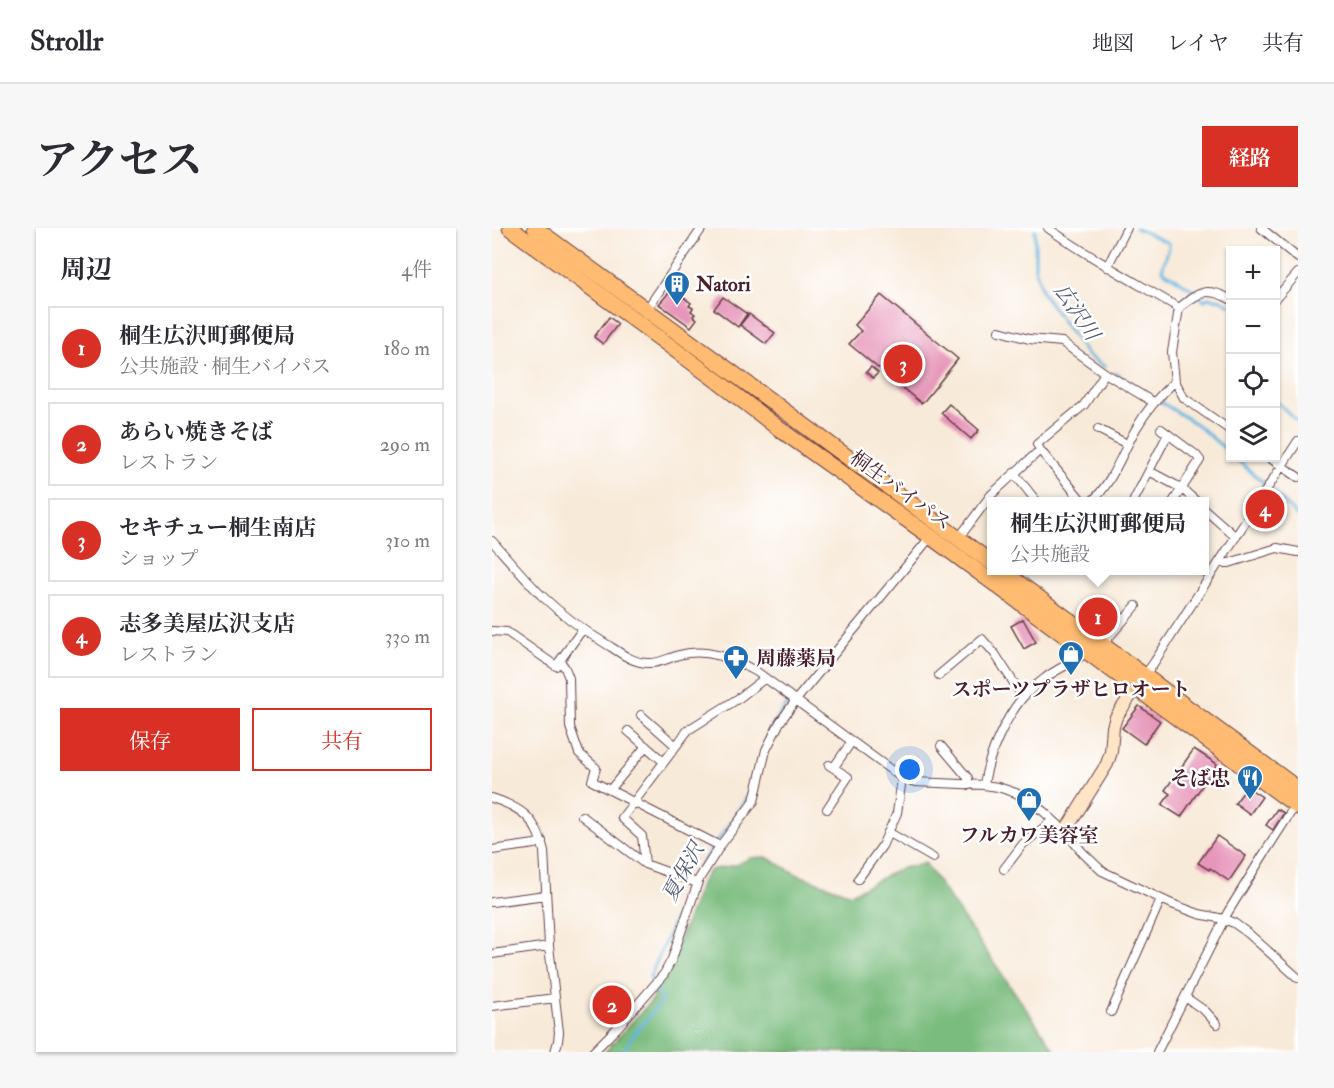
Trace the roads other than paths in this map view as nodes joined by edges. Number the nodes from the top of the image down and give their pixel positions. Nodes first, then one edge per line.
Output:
1 (510, 228) edge
2 (535, 228) edge
3 (702, 228) edge
4 (1048, 228) edge
5 (1127, 228) edge
6 (1261, 228) edge
7 (1298, 258) edge
8 (1107, 267) junction
9 (1298, 273) edge
10 (1280, 293) edge
11 (1226, 297) edge
12 (1179, 308) junction
13 (643, 316) junction
14 (999, 331) dead end
15 (1105, 373) junction
16 (1175, 381) junction
17 (1153, 402) junction
18 (1226, 427) edge
19 (1098, 429) dead end
20 (1298, 441) edge
21 (1127, 444) junction
22 (1040, 450) junction
23 (1276, 462) edge
24 (1282, 466) junction
25 (1149, 471) junction
26 (1014, 473) junction
27 (1298, 477) edge
28 (1181, 488) junction
29 (990, 497) edge
30 (1034, 497) edge
31 (1079, 497) edge
32 (1095, 497) edge
33 (1133, 497) edge
34 (1175, 497) edge
35 (1192, 497) edge
36 (987, 500) edge
37 (1209, 513) edge
38 (935, 531) junction
39 (1236, 537) junction
40 (958, 539) junction
41 (492, 541) edge
42 (1298, 552) edge
43 (987, 559) edge
44 (1220, 563) junction
45 (987, 572) edge
46 (990, 575) edge
47 (1008, 575) edge
48 (1136, 606) dead end
49 (582, 630) junction
50 (492, 631) edge
51 (1102, 645) junction
52 (1087, 652) junction
53 (560, 661) junction
54 (939, 675) dead end
55 (764, 679) junction
56 (1140, 682) junction
57 (1023, 697) junction
58 (796, 700) junction
59 (641, 715) dead end
60 (628, 731) dead end
61 (852, 741) junction
62 (646, 746) junction
63 (676, 746) junction
64 (941, 746) dead end
65 (664, 762) junction
66 (902, 778) junction
67 (969, 785) junction
68 (984, 785) junction
69 (1298, 789) edge
70 (610, 790) junction
71 (492, 798) edge
72 (634, 801) junction
73 (1297, 805) edge
74 (827, 809) dead end
75 (582, 816) dead end
76 (1052, 820) junction
77 (1064, 830) junction
78 (888, 832) junction
79 (542, 840) junction
80 (720, 846) junction
81 (492, 850) edge
82 (933, 858) dead end
83 (645, 864) junction
84 (1004, 869) dead end
85 (858, 879) dead end
86 (697, 883) junction
87 (546, 895) junction
88 (1161, 899) junction
89 (492, 902) edge
90 (1224, 919) junction
91 (549, 946) junction
92 (492, 954) edge
93 (1298, 978) edge
94 (1185, 997) junction
95 (555, 998) junction
96 (492, 1006) edge
97 (1111, 1012) dead end
98 (1217, 1024) dead end
99 (555, 1052) edge
100 (593, 1052) edge
101 (1157, 1052) edge

1 - 13 highway, 桐生バイパス
2 - 13 highway, 桐生バイパス
3 - 13 street
4 - 8 street
5 - 8 street
6 - 7 street
8 - 12 street
9 - 10 street
11 - 12 street
12 - 16 street
13 - 38 highway, 桐生バイパス
13 - 38 highway, 桐生バイパス
14 - 15 street
15 - 17 street
15 - 22 street
16 - 17 street
16 - 18 street
17 - 21 street
19 - 21 street
20 - 24 street
21 - 32 street
22 - 26 street
22 - 31 street
23 - 24 street
24 - 27 street
24 - 39 street
25 - 28 street
25 - 28 street
25 - 33 street
26 - 29 street
26 - 30 street
28 - 34 street
28 - 35 street
36 - 40 street
37 - 39 street
38 - 40 highway, 桐生バイパス
38 - 45 highway, 桐生バイパス
38 - 58 street
39 - 44 street
40 - 43 highway, 桐生バイパス
41 - 49 street
42 - 44 street
44 - 56 street
46 - 52 highway, 桐生バイパス
47 - 51 highway, 桐生バイパス
48 - 51 street
49 - 53 street
49 - 55 street
50 - 53 street
51 - 56 highway, 桐生バイパス
52 - 56 highway, 桐生バイパス
52 - 57 street
53 - 70 street
54 - 57 street
55 - 58 street
55 - 63 street
56 - 69 highway, 桐生バイパス
56 - 73 highway, 桐生バイパス
56 - 77 street
57 - 68 street
58 - 61 street
58 - 80 street
59 - 63 street
60 - 62 street
61 - 66 street
61 - 74 street
62 - 65 street
62 - 70 street
63 - 65 street
64 - 67 street
65 - 72 street
66 - 67 street
66 - 78 street
67 - 68 street
68 - 76 street
70 - 72 street
71 - 79 street
72 - 80 street
72 - 83 street
73 - 90 street
75 - 83 street
76 - 77 street
76 - 84 street
77 - 88 street
78 - 82 street
78 - 85 street
79 - 81 street
79 - 87 street
80 - 86 street
83 - 86 street
86 - 100 street
87 - 89 street
87 - 91 street
88 - 90 street
88 - 97 street
90 - 93 street
90 - 94 street
91 - 92 street
91 - 95 street
94 - 98 street
94 - 101 street
95 - 96 street
95 - 99 street

